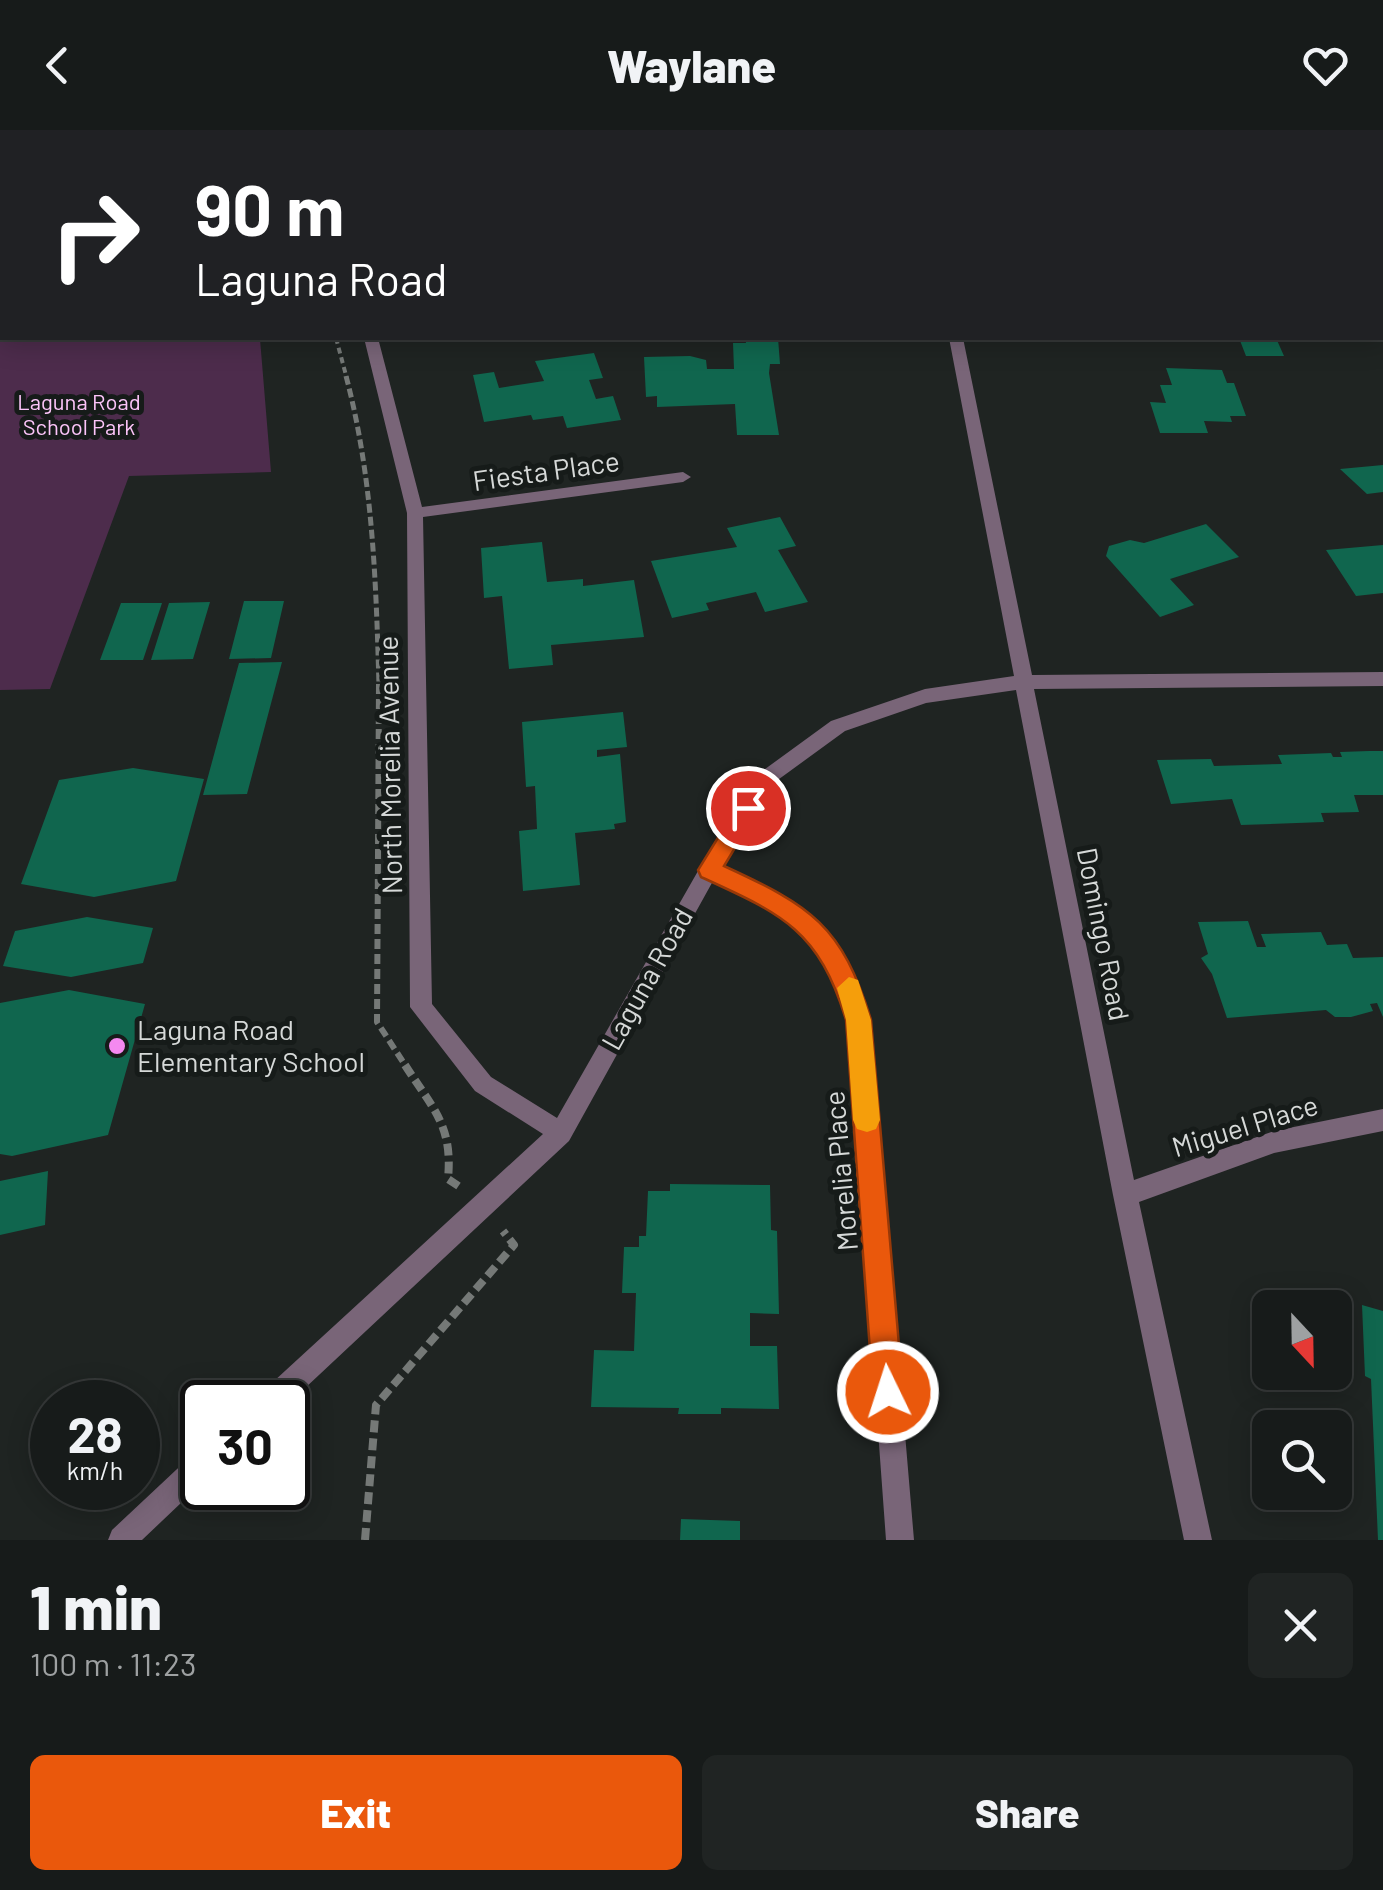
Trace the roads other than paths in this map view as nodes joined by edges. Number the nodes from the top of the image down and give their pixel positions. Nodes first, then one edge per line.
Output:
1 (372, 340) edge
2 (956, 340) edge
3 (683, 478) dead end
4 (415, 513) junction
5 (1383, 679) edge
6 (1022, 682) junction
7 (709, 870) junction
8 (1383, 1120) edge
9 (560, 1133) junction
10 (1126, 1196) junction
11 (294, 1380) edge
12 (180, 1486) edge
13 (122, 1540) edge
14 (900, 1540) edge
15 (1198, 1540) edge

1 - 4 street, North Morelia Avenue
2 - 6 street, Domingo Road
3 - 4 street, Fiesta Place
4 - 9 street, North Morelia Avenue
5 - 6 street, Laguna Road
6 - 7 street, Laguna Road
6 - 10 street, Domingo Road
7 - 9 street, Laguna Road
7 - 14 street, Morelia Place
8 - 10 street, Miguel Place
9 - 11 street, Laguna Road
10 - 15 street, Domingo Road
12 - 13 street

